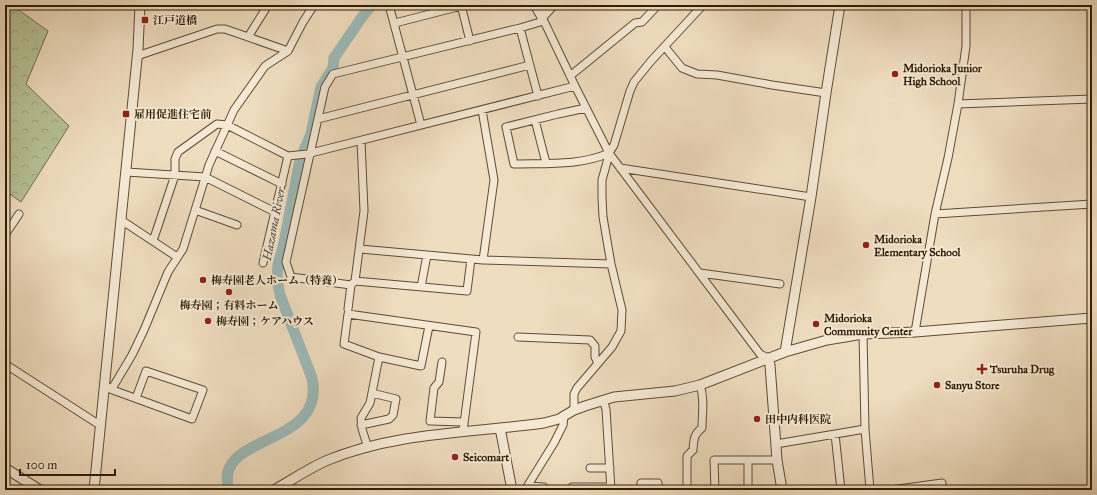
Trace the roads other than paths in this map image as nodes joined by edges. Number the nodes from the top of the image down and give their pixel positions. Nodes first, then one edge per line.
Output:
1 (140, 5) edge
2 (268, 5) edge
3 (314, 5) edge
4 (389, 5) edge
5 (462, 5) edge
6 (536, 5) edge
7 (553, 5) edge
8 (658, 5) edge
9 (702, 5) edge
10 (840, 5) edge
11 (966, 5) edge
12 (542, 17) junction
13 (395, 23) junction
14 (520, 28) junction
15 (248, 36) junction
16 (470, 41) junction
17 (665, 47) junction
18 (288, 51) junction
19 (137, 56) junction
20 (403, 57) junction
21 (530, 66) junction
22 (570, 76) junction
23 (575, 86) junction
24 (826, 93) junction
25 (413, 95) junction
26 (538, 96) junction
27 (1092, 99) edge
28 (958, 104) junction
29 (586, 108) junction
30 (482, 110) junction
31 (318, 119) junction
32 (535, 120) junction
33 (227, 125) junction
34 (421, 125) junction
35 (361, 141) junction
36 (215, 151) junction
37 (609, 152) junction
38 (309, 154) junction
39 (291, 156) junction
40 (546, 163) junction
41 (620, 168) junction
42 (126, 172) junction
43 (175, 175) junction
44 (205, 177) junction
45 (282, 184) junction
46 (811, 197) junction
47 (1092, 204) edge
48 (195, 210) junction
49 (275, 212) junction
50 (19, 214) dead end
51 (936, 214) junction
52 (121, 220) junction
53 (237, 225) dead end
54 (5, 236) edge
55 (153, 241) junction
56 (360, 249) junction
57 (427, 255) junction
58 (177, 257) junction
59 (472, 259) junction
60 (483, 260) junction
61 (263, 263) dead end
62 (611, 264) junction
63 (700, 273) junction
64 (353, 283) junction
65 (780, 284) dead end
66 (421, 286) junction
67 (348, 309) dead end
68 (1092, 318) edge
69 (429, 326) junction
70 (915, 332) junction
71 (863, 334) junction
72 (518, 337) dead end
73 (785, 352) junction
74 (379, 357) junction
75 (768, 358) junction
76 (442, 362) dead end
77 (598, 363) junction
78 (5, 364) edge
79 (700, 385) junction
80 (107, 389) junction
81 (372, 393) junction
82 (136, 398) junction
83 (603, 400) junction
84 (574, 410) junction
85 (564, 416) junction
86 (101, 425) junction
87 (361, 425) junction
88 (463, 427) junction
89 (500, 428) junction
90 (866, 429) junction
91 (835, 434) junction
92 (776, 444) junction
93 (368, 448) junction
94 (748, 460) junction
95 (777, 460) junction
96 (5, 468) edge
97 (590, 468) dead end
98 (610, 468) junction
99 (942, 482) dead end
100 (544, 487) dead end
101 (572, 487) dead end
102 (526, 488) edge
103 (611, 488) edge
104 (40, 490) edge
105 (94, 490) edge
106 (274, 490) edge
107 (512, 490) edge
108 (641, 490) edge
109 (658, 490) edge
110 (687, 490) edge
111 (715, 490) edge
112 (748, 490) edge
113 (782, 490) edge
114 (841, 490) edge
115 (870, 490) edge
116 (891, 490) edge

1 - 19 street
2 - 15 street
3 - 18 street
4 - 13 street
5 - 13 street
5 - 16 street
6 - 12 street
7 - 12 street
8 - 22 street
9 - 17 street
10 - 24 street
11 - 28 street
12 - 14 street
12 - 22 street
13 - 20 street
14 - 16 street
14 - 21 street
15 - 18 street
15 - 19 street
16 - 20 street
17 - 24 street
17 - 37 street
18 - 33 street
19 - 42 street
20 - 25 street
20 - 31 street
21 - 25 street
21 - 26 street
22 - 23 street
23 - 26 street
23 - 29 street
24 - 46 street
25 - 31 street
25 - 34 street
26 - 30 street
27 - 28 street
28 - 51 street
29 - 32 street
29 - 37 street
30 - 34 street
30 - 60 street
31 - 38 street
32 - 40 street
32 - 40 street
33 - 36 street
33 - 39 street
33 - 43 street
34 - 35 street
35 - 38 street
35 - 56 street
36 - 44 street
36 - 45 street
37 - 40 street
37 - 41 street
37 - 62 street
38 - 39 street
38 - 64 street
39 - 45 street
41 - 46 street
41 - 63 street
42 - 43 street
42 - 52 street
43 - 44 street
43 - 55 street
44 - 48 street
44 - 49 street
45 - 49 street
46 - 73 street
47 - 51 street
48 - 53 street
48 - 58 street
49 - 61 street
50 - 54 street
51 - 70 street
52 - 55 street
52 - 80 street
55 - 58 street
56 - 57 street
56 - 64 street
57 - 59 street
57 - 66 street
58 - 80 street
59 - 60 street
59 - 66 street
60 - 62 street
62 - 77 street
63 - 65 street
63 - 75 street
64 - 66 street
64 - 67 street
68 - 70 street
69 - 74 street
69 - 74 street
69 - 88 street
70 - 71 street
71 - 73 street
71 - 90 street
72 - 77 street
73 - 75 street
74 - 81 street
75 - 79 street
75 - 92 street
76 - 88 street
77 - 84 street
78 - 86 street
79 - 83 street
79 - 110 street
80 - 82 street
80 - 86 street
81 - 87 street
81 - 87 street
82 - 82 street
83 - 84 street
83 - 98 street
84 - 85 street
85 - 89 street
85 - 102 street
86 - 105 street
87 - 93 street
88 - 89 street
88 - 93 street
89 - 107 street
90 - 91 street
90 - 115 street
91 - 92 street
91 - 114 street
92 - 95 street
93 - 106 street
94 - 95 street
94 - 111 street
94 - 112 street
95 - 113 street
96 - 104 street
97 - 98 street
98 - 103 street
99 - 116 street
100 - 102 street
101 - 103 street
108 - 109 street

